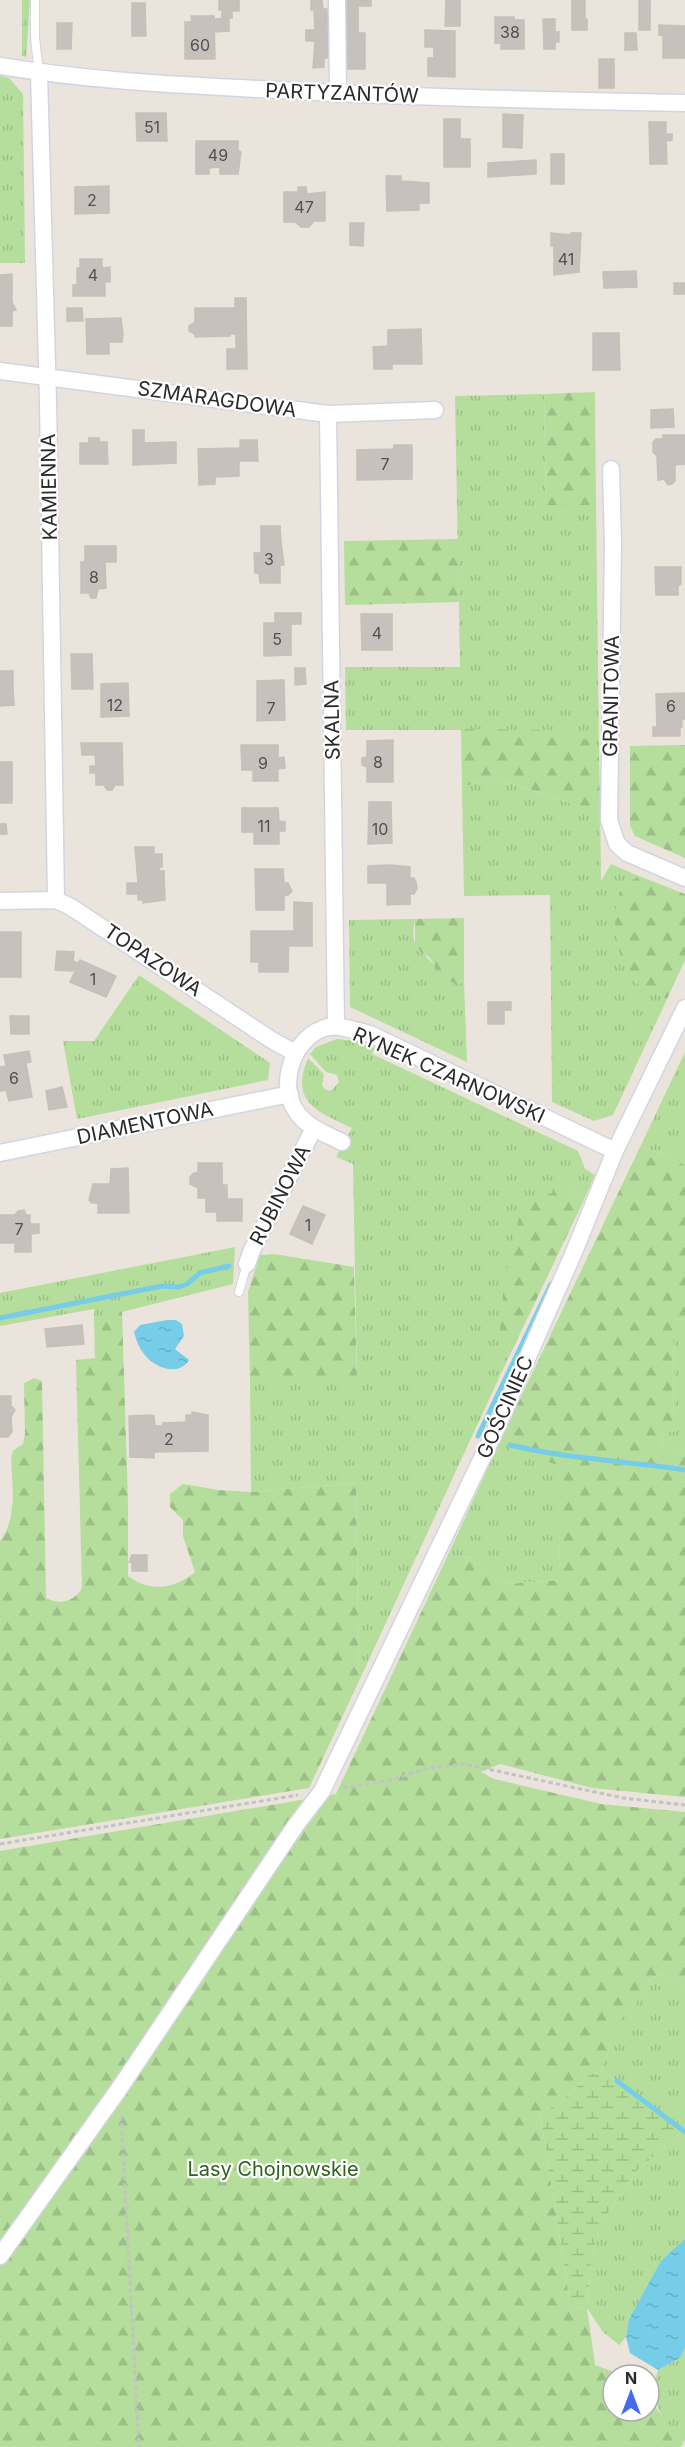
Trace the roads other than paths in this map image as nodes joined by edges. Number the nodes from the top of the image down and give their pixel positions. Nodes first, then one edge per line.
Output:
1 (35, 0) edge
2 (337, 0) edge
3 (0, 66) edge
4 (39, 73) junction
5 (338, 94) junction
6 (685, 103) edge
7 (0, 371) edge
8 (46, 377) junction
9 (435, 410) dead end
10 (328, 414) junction
11 (611, 469) dead end
12 (685, 878) edge
13 (56, 900) junction
14 (0, 901) edge
15 (685, 1008) edge
16 (336, 1027) junction
17 (296, 1053) junction
18 (290, 1094) junction
19 (314, 1128) junction
20 (342, 1142) dead end
21 (615, 1151) junction
22 (0, 1153) edge
23 (247, 1264) joint
24 (239, 1292) dead end
25 (0, 2256) edge

1 - 4 lane
2 - 5 street
3 - 4 street, PARTYZANTÓW
4 - 5 street, PARTYZANTÓW
4 - 8 street, KAMIENNA
5 - 6 street, PARTYZANTÓW
7 - 8 street, SZMARAGDOWA
8 - 10 street, SZMARAGDOWA
8 - 13 street, KAMIENNA
9 - 10 street, SZMARAGDOWA
10 - 16 street, SKALNA
11 - 12 street, GRANITOWA
13 - 14 street, TOPAZOWA
13 - 17 street, TOPAZOWA
15 - 21 street, GOŚCINIEC
16 - 17 street, RYNEK CZARNOWSKI
16 - 21 street, RYNEK CZARNOWSKI
17 - 18 street
18 - 19 street
18 - 22 street, DIAMENTOWA
19 - 20 street
19 - 23 street, RUBINOWA
21 - 25 street, GOŚCINIEC
23 - 24 lane

